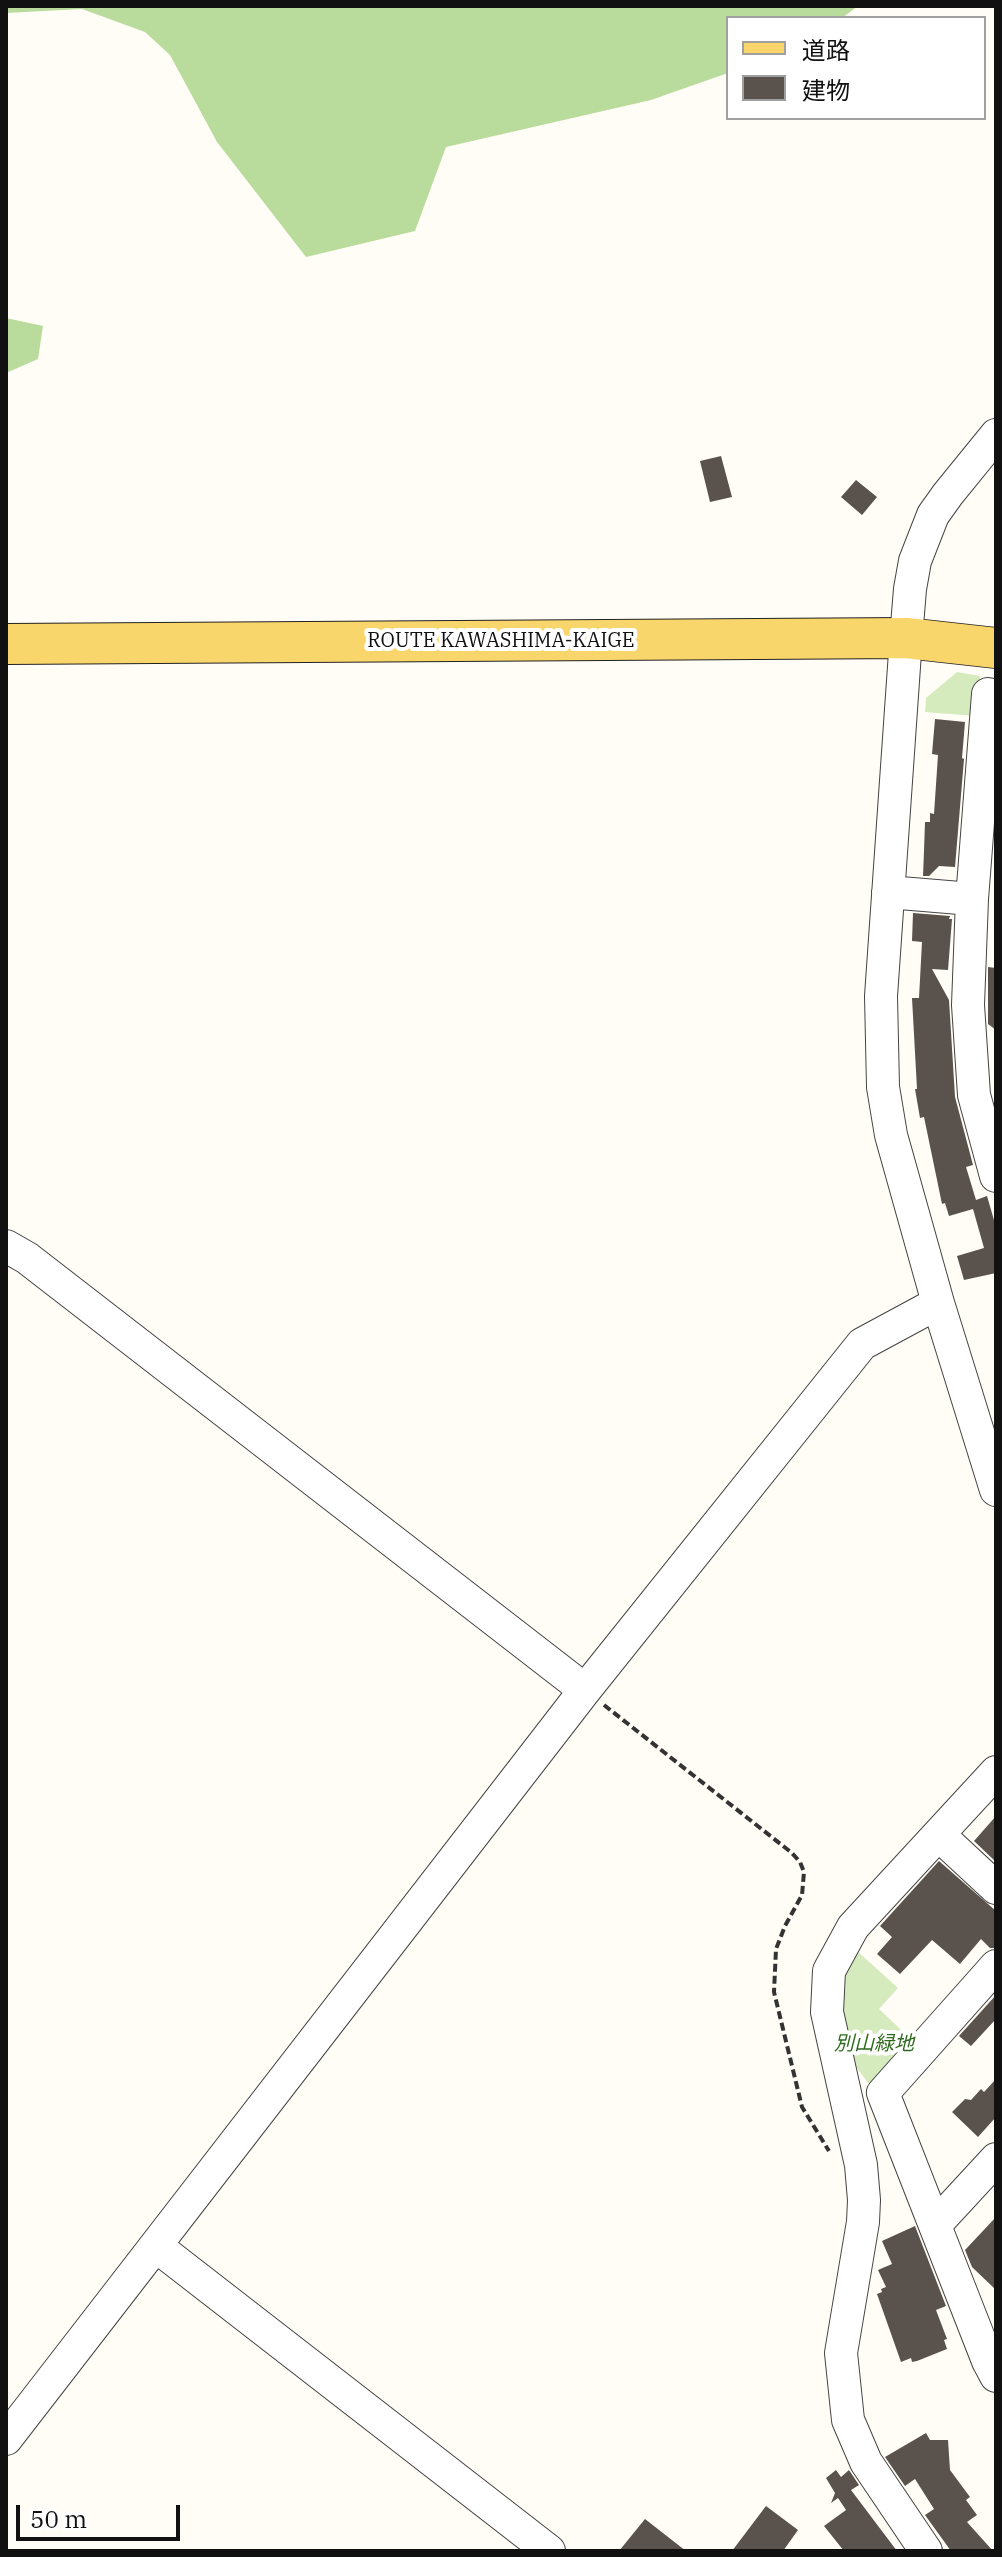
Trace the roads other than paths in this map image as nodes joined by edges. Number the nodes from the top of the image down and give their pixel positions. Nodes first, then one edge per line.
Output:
1 (996, 435) edge
2 (906, 638) junction
3 (6, 644) edge
4 (996, 648) edge
5 (996, 696) edge
6 (888, 892) junction
7 (972, 899) junction
8 (982, 1038) edge
9 (996, 1172) edge
10 (6, 1246) edge
11 (938, 1303) junction
12 (983, 1401) edge
13 (996, 1490) edge
14 (585, 1690) junction
15 (996, 1772) edge
16 (939, 1835) junction
17 (996, 1888) edge
18 (996, 1966) edge
19 (996, 2159) edge
20 (936, 2224) junction
21 (156, 2246) junction
22 (993, 2363) edge
23 (6, 2439) edge
24 (549, 2551) edge
25 (926, 2551) edge

1 - 2 street
2 - 3 main road, ROUTE KAWASHIMA-KAIGE
2 - 4 main road, ROUTE KAWASHIMA-KAIGE
2 - 6 street
5 - 7 street
6 - 7 street
6 - 11 street
7 - 8 street
8 - 9 street
10 - 14 street
11 - 12 street
11 - 14 street
12 - 13 street
14 - 21 street
15 - 16 street
16 - 17 street
16 - 25 street
18 - 20 street
19 - 20 street
20 - 22 street
21 - 23 street
21 - 24 street

